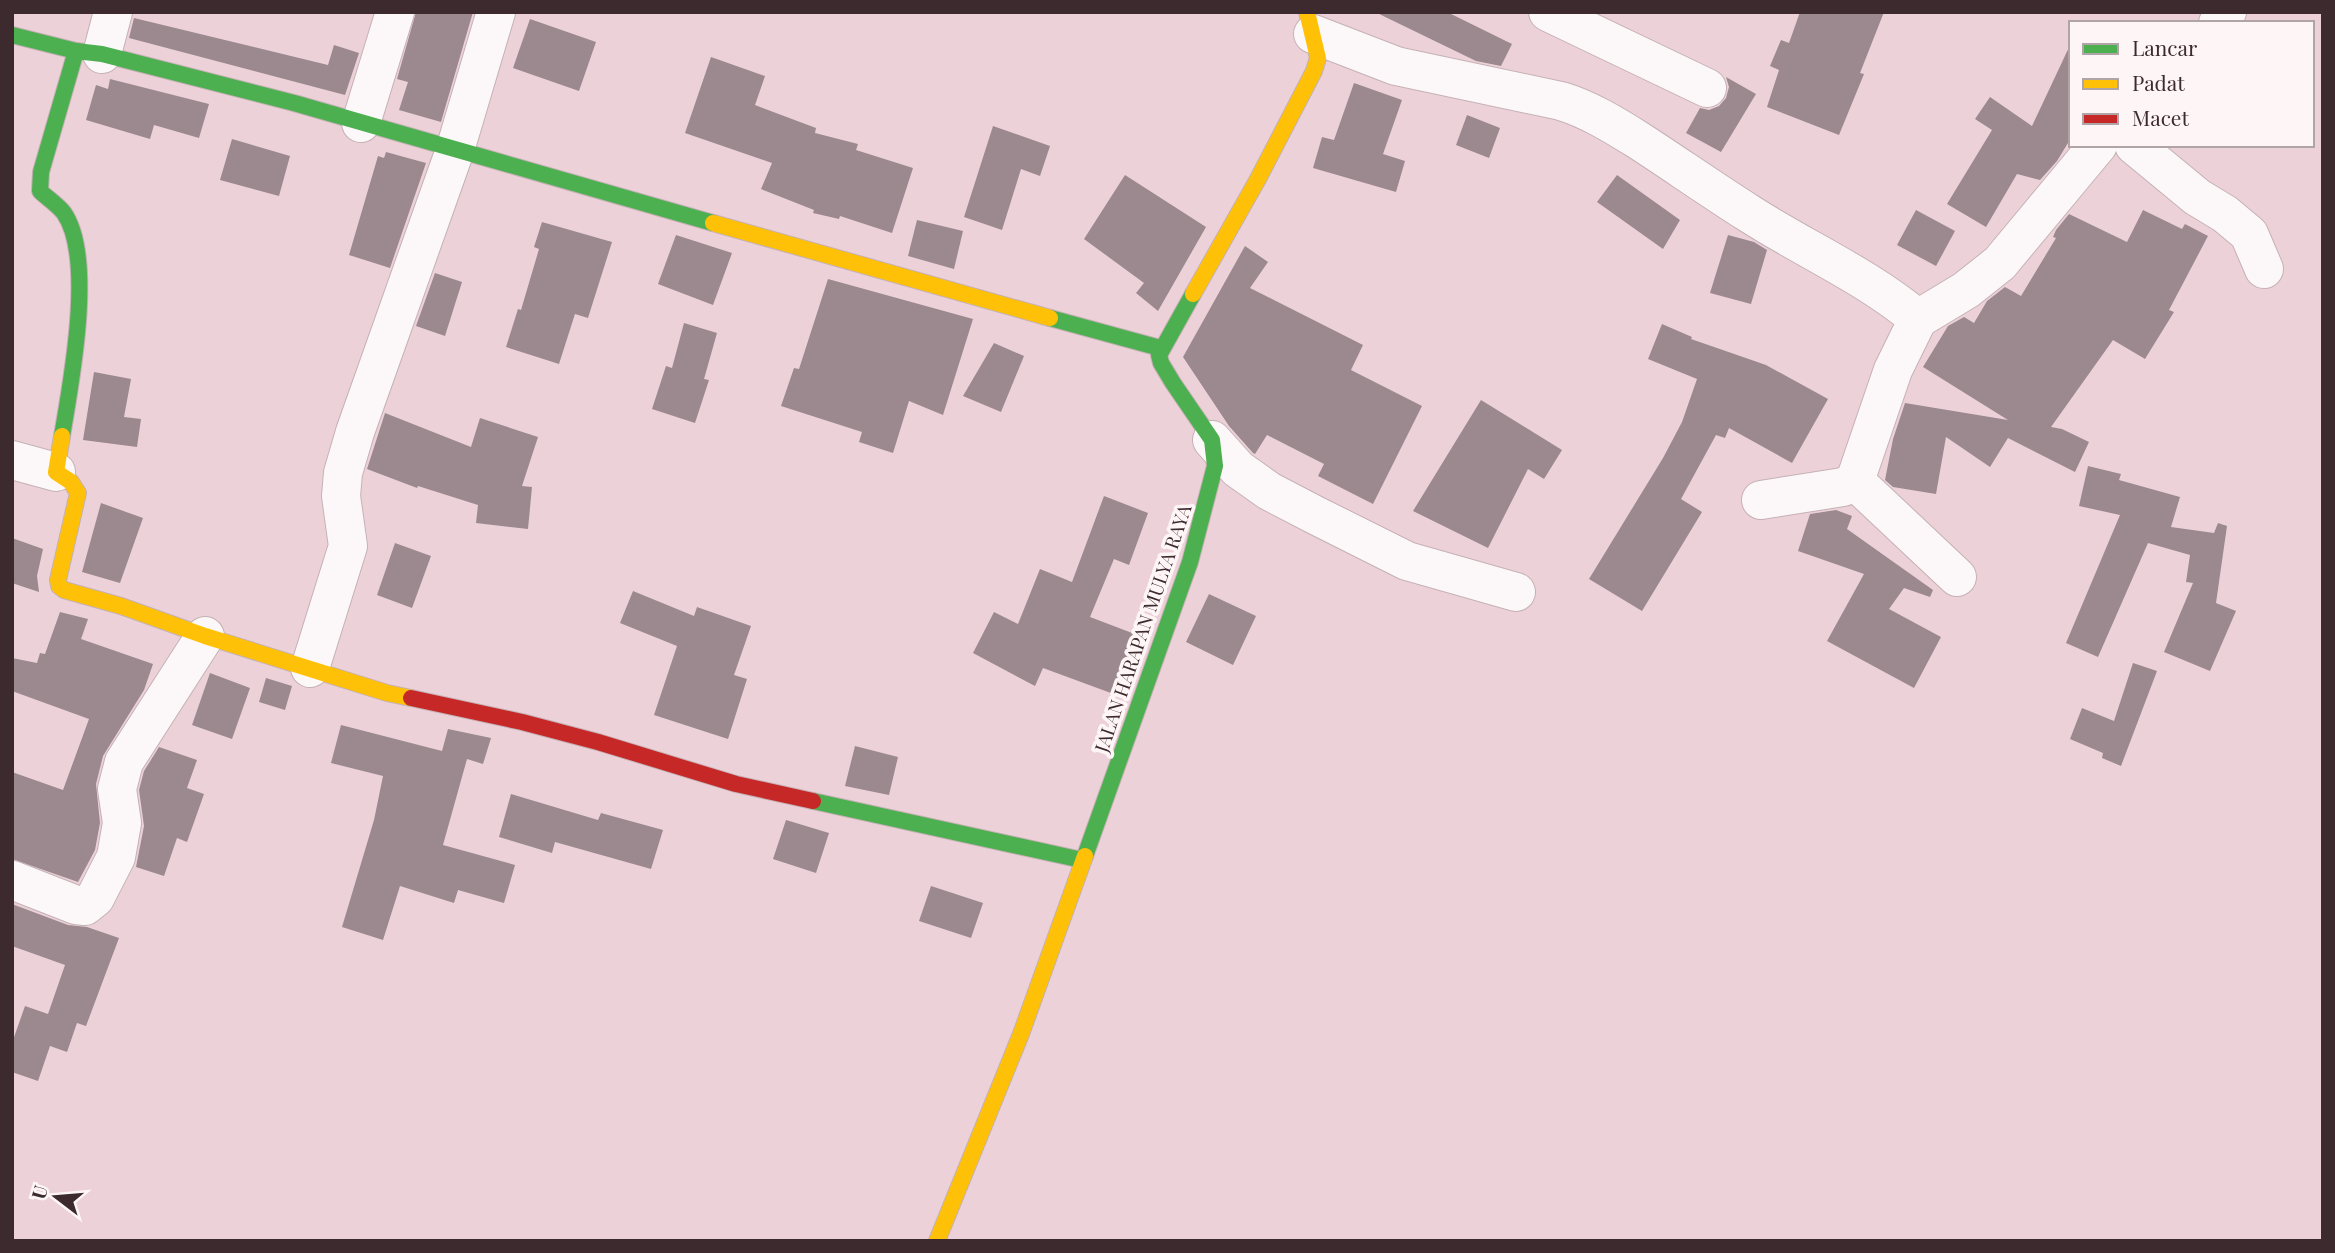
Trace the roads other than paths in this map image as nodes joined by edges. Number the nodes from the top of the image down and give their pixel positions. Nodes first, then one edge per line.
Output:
1 (113, 12) edge
2 (395, 12) edge
3 (496, 12) edge
4 (1548, 12) edge
5 (1310, 23) edge
6 (12, 35) edge
7 (89, 52) junction
8 (1706, 88) dead end
9 (361, 123) junction
10 (2096, 147) edge
11 (2136, 147) edge
12 (455, 150) junction
13 (2264, 269) dead end
14 (1918, 319) junction
15 (1160, 348) junction
16 (1212, 440) junction
17 (12, 460) edge
18 (56, 472) junction
19 (1855, 481) junction
20 (1761, 500) dead end
21 (1957, 577) dead end
22 (1516, 592) dead end
23 (205, 636) junction
24 (310, 668) junction
25 (1082, 860) junction
26 (12, 880) edge
27 (937, 1241) edge

1 - 7 street
2 - 9 street
3 - 12 street
4 - 8 street
5 - 14 street
5 - 15 street
6 - 7 street
7 - 9 street
7 - 18 street
9 - 12 street
10 - 14 street
11 - 13 street
12 - 15 street
12 - 24 street
14 - 19 street
15 - 16 street
16 - 22 street
16 - 25 street, JALAN HARAPAN MULYA RAYA
17 - 18 street
18 - 23 street
19 - 20 street
19 - 21 street
23 - 24 street
23 - 26 street
24 - 25 street
25 - 27 street, JALAN HARAPAN MULYA RAYA

